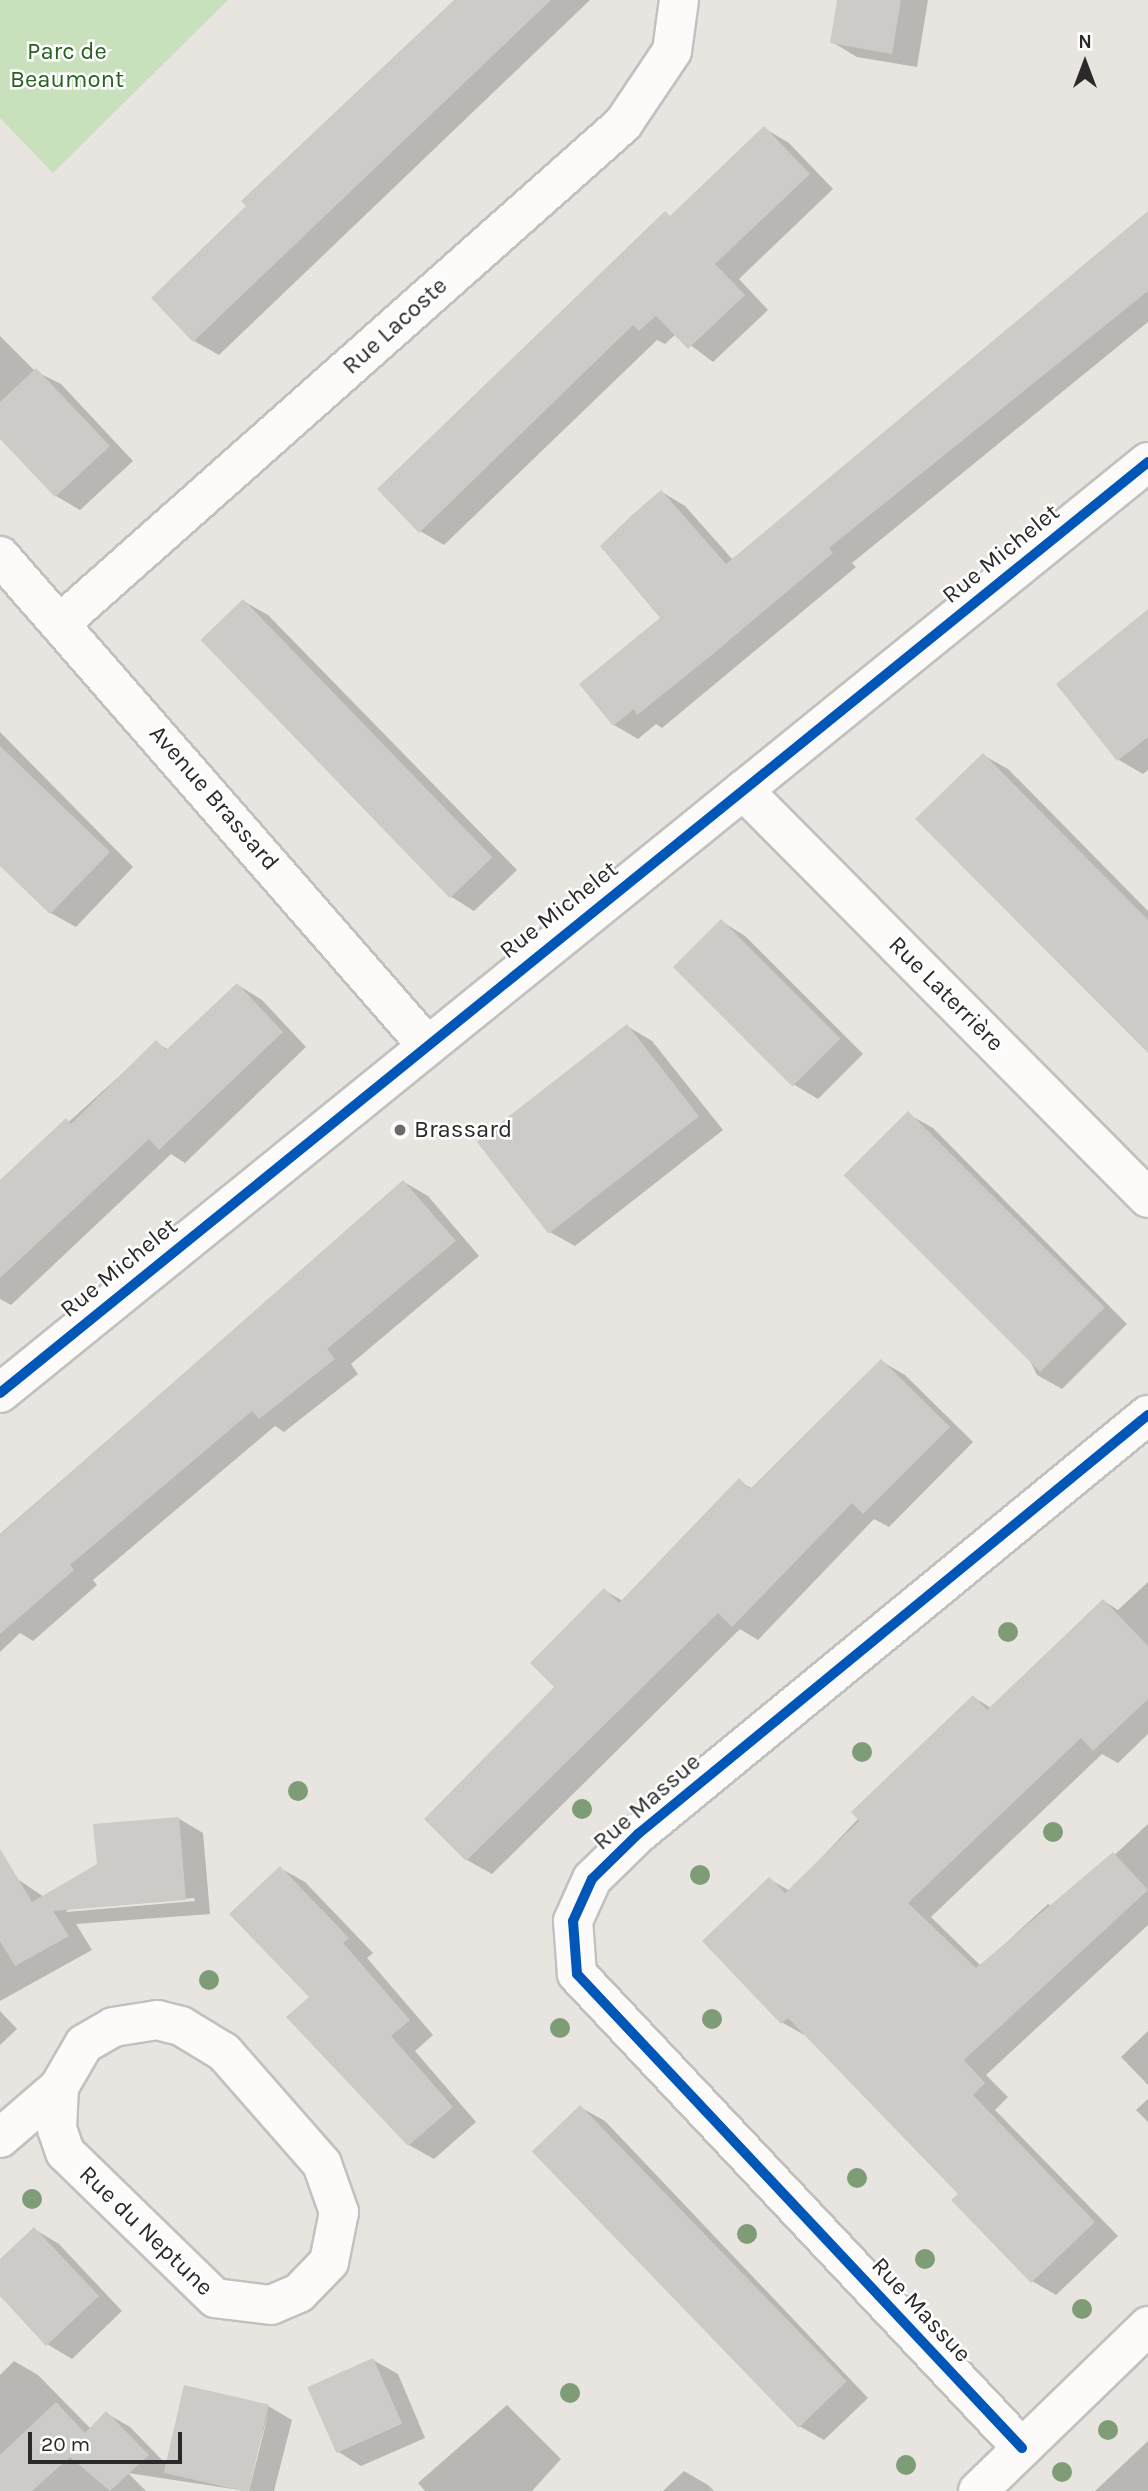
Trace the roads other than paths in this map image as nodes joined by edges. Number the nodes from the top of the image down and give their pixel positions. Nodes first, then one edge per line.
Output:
1 (679, 0) edge
2 (1148, 463) edge
3 (0, 556) edge
4 (63, 621) junction
5 (743, 790) junction
6 (425, 1043) junction
7 (1148, 1198) edge
8 (0, 1393) edge
9 (1148, 1415) edge
10 (59, 2087) junction
11 (0, 2138) edge
12 (1148, 2326) edge
13 (1022, 2448) junction
14 (978, 2491) edge

1 - 4 street, Rue Lacoste
2 - 5 street, Rue Michelet
3 - 4 street, Avenue Brassard
4 - 6 street, Avenue Brassard
5 - 6 street, Rue Michelet
5 - 7 street, Rue Laterrière
6 - 8 street, Rue Michelet
9 - 13 street, Rue Massue
10 - 10 street, Rue du Neptune
10 - 11 street, Rue du Neptune
12 - 13 street
13 - 14 street

